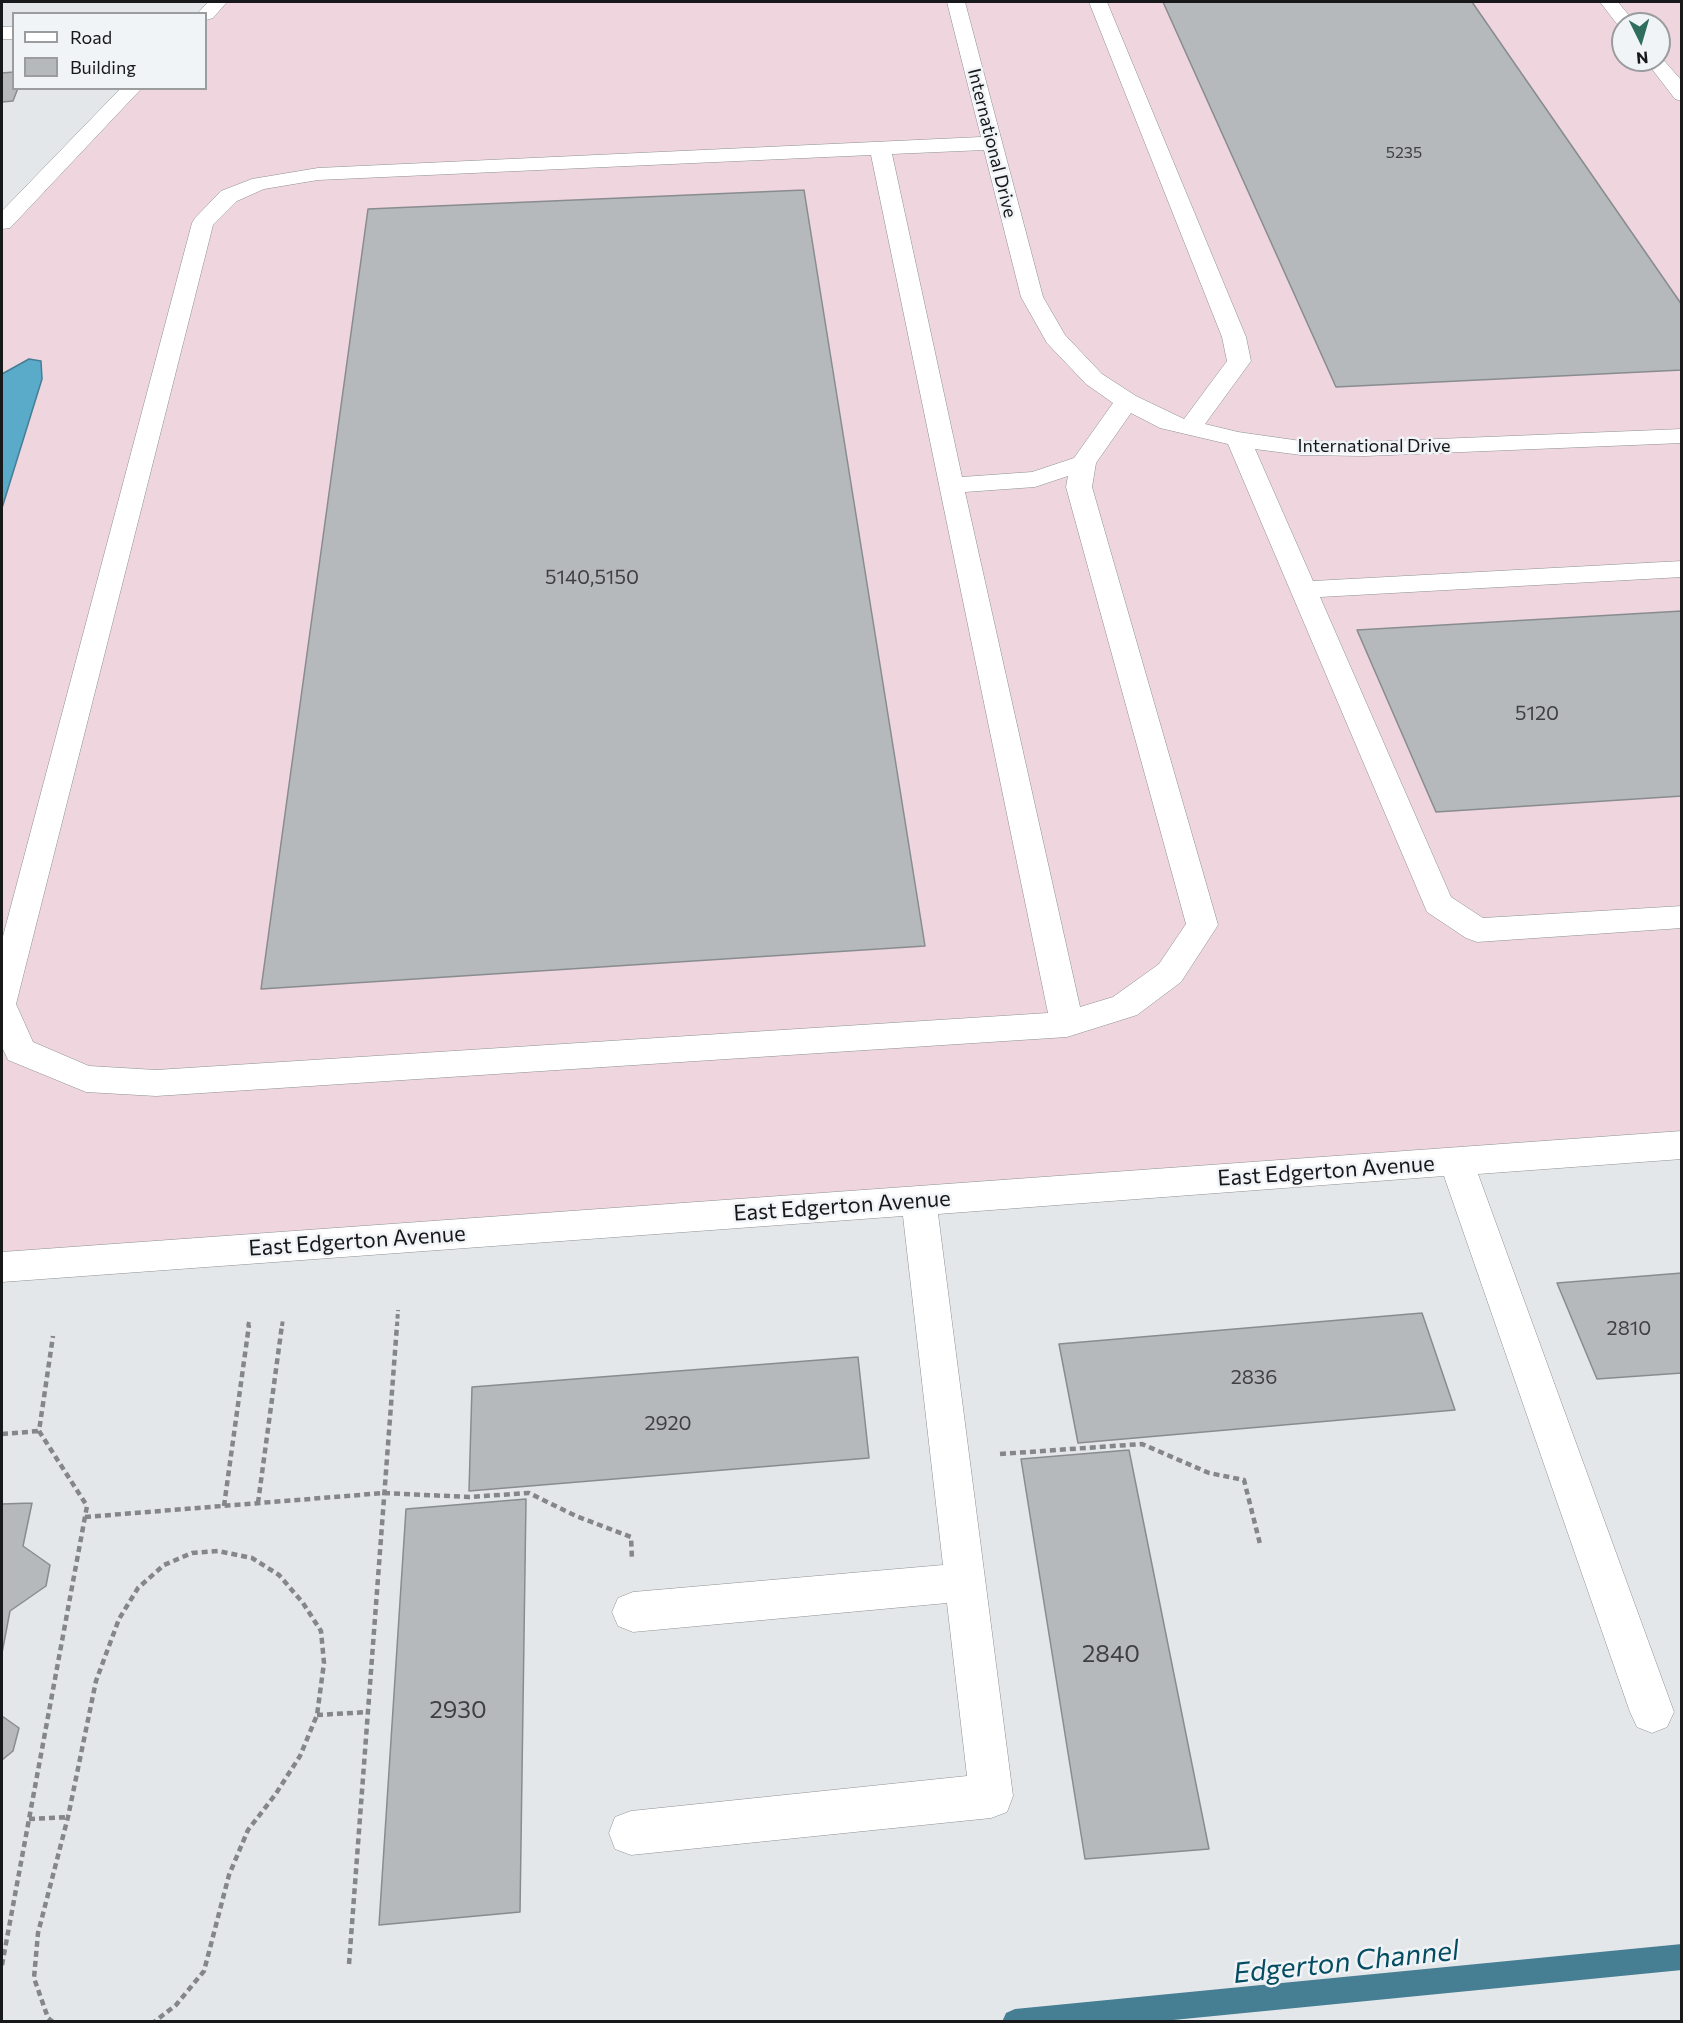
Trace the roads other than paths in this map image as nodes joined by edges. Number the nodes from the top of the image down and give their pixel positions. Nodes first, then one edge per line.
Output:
1 (218, 2) edge
2 (956, 2) edge
3 (1098, 2) edge
4 (207, 13) edge
5 (1664, 72) edge
6 (130, 90) edge
7 (1682, 95) edge
8 (992, 143) junction
9 (880, 148) junction
10 (2, 223) edge
11 (1127, 401) junction
12 (1190, 428) junction
13 (1682, 436) edge
14 (1238, 439) junction
15 (1083, 463) junction
16 (951, 485) junction
17 (1682, 569) edge
18 (1303, 590) junction
19 (1682, 918) edge
20 (2, 1000) edge
21 (2, 1008) edge
22 (1067, 1024) junction
23 (1682, 1145) edge
24 (1456, 1161) junction
25 (919, 1201) junction
26 (2, 1267) edge
27 (965, 1582) junction
28 (633, 1612) dead end
29 (1652, 1712) dead end
30 (631, 1833) dead end

1 - 4 street
2 - 8 street, International Drive
3 - 12 street
5 - 7 street
6 - 10 street
8 - 9 street
8 - 11 street, International Drive
9 - 16 street
9 - 20 street
11 - 12 street, International Drive
11 - 15 street
12 - 14 street, International Drive
13 - 14 street, International Drive
14 - 18 street
15 - 16 street
15 - 22 street
16 - 22 street
17 - 18 street
18 - 19 street
21 - 22 street
23 - 24 street, East Edgerton Avenue
24 - 25 street, East Edgerton Avenue
24 - 29 street
25 - 26 street, East Edgerton Avenue
25 - 27 street
27 - 28 street
27 - 30 street

